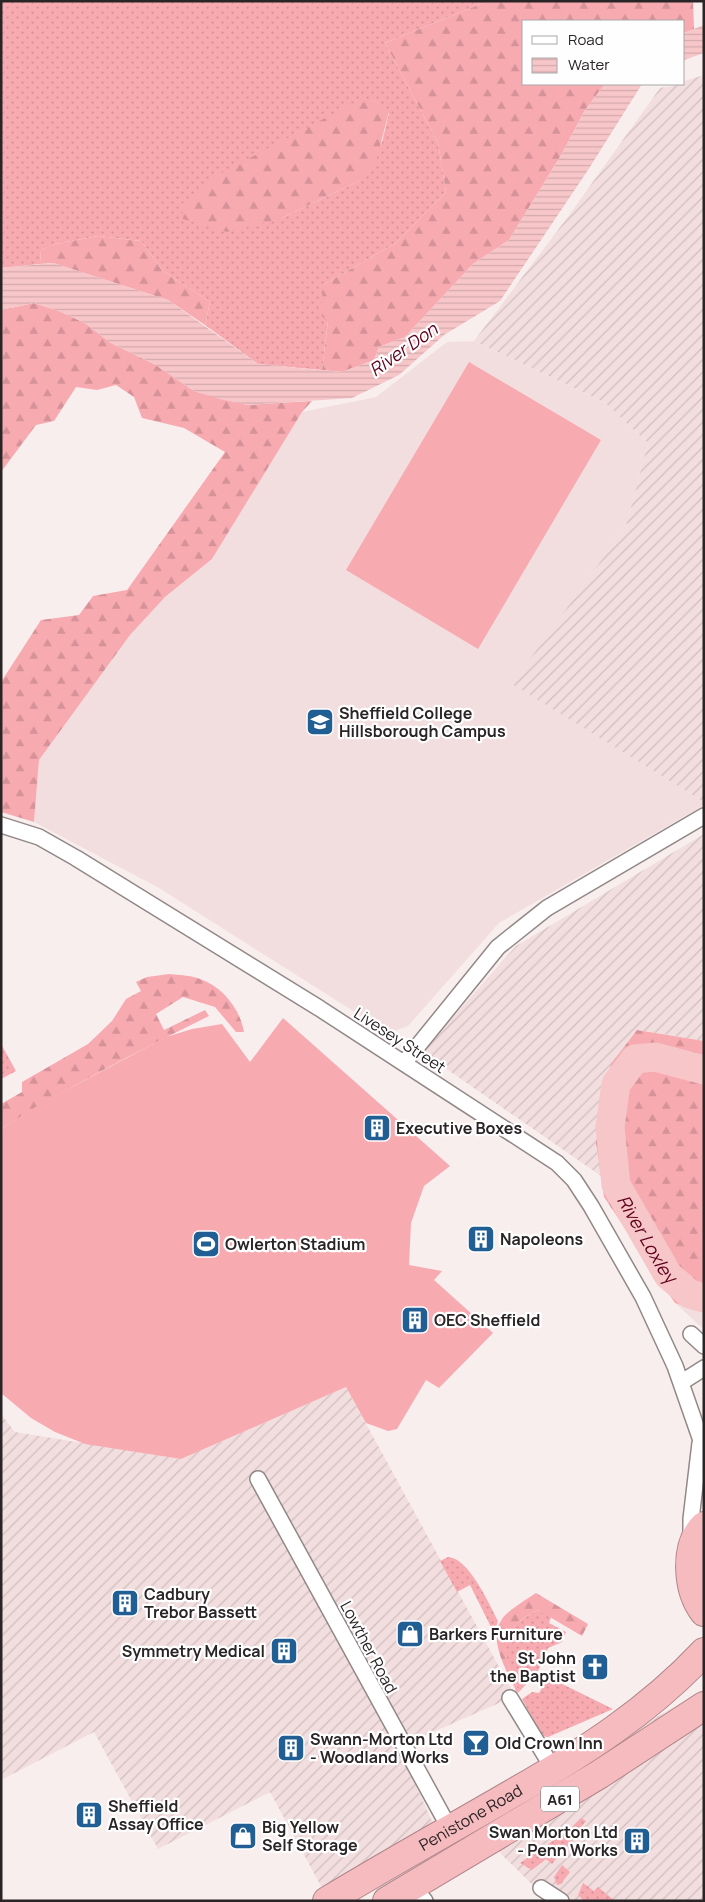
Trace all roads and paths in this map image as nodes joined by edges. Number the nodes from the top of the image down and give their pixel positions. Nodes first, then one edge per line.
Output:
1 (704, 816) edge
2 (1, 825) edge
3 (404, 1063) junction
4 (691, 1334) dead end
5 (704, 1346) edge
6 (704, 1368) edge
7 (682, 1382) junction
8 (702, 1446) edge
9 (258, 1480) dead end
10 (704, 1526) edge
11 (691, 1550) junction
12 (704, 1612) edge
13 (704, 1652) edge
14 (704, 1682) edge
15 (510, 1698) dead end
16 (652, 1702) junction
17 (704, 1706) edge
18 (554, 1770) junction
19 (450, 1831) junction
20 (541, 1888) dead end
21 (419, 1893) edge
22 (327, 1901) edge
23 (388, 1901) edge
24 (561, 1901) edge

1 - 3 street
2 - 3 street, Livesey Street
3 - 7 street, Livesey Street
4 - 5 street
6 - 7 street
7 - 8 street, Livesey Street
8 - 11 street, Livesey Street
9 - 19 street, Lowther Road
10 - 11 highway
11 - 12 highway
13 - 16 highway, Penistone Road / A61
14 - 16 highway
15 - 18 street
16 - 18 highway, Penistone Road / A61
17 - 21 highway, Penistone Road / A61
18 - 19 highway, Penistone Road / A61
19 - 22 highway, Penistone Road / A61
20 - 24 street
21 - 23 highway, Penistone Road / A61

